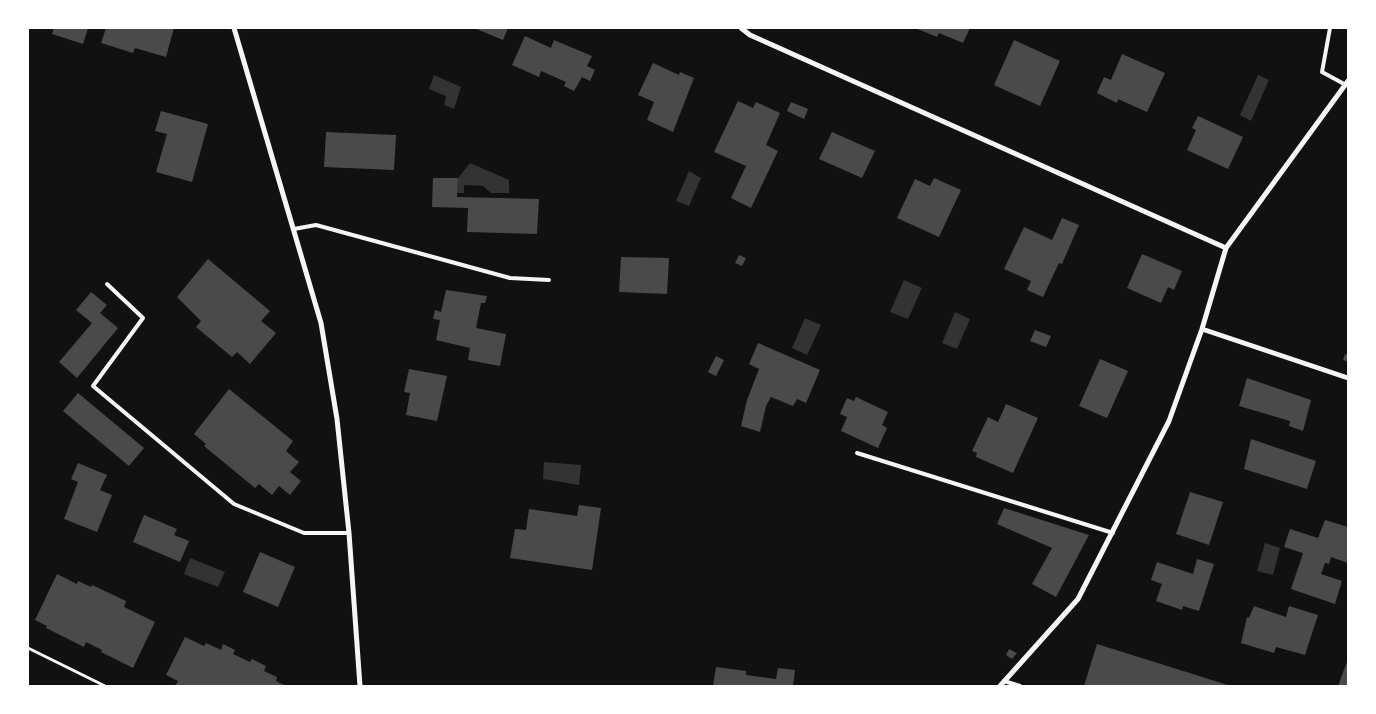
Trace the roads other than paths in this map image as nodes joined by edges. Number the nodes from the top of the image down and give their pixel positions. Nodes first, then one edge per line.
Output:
1 (234, 28) edge
2 (741, 28) edge
3 (1330, 28) edge
4 (1347, 83) edge
5 (294, 229) junction
6 (1226, 248) junction
7 (549, 280) dead end
8 (106, 284) dead end
9 (1202, 329) junction
10 (1348, 378) edge
11 (857, 453) dead end
12 (349, 533) junction
13 (1113, 533) junction
14 (1004, 681) junction
15 (360, 686) edge
16 (1000, 686) edge
17 (1020, 686) edge

1 - 5 street
2 - 6 street
3 - 4 lane
4 - 6 street
5 - 7 lane
5 - 12 street
6 - 9 street
8 - 12 lane
9 - 10 street
9 - 13 street
11 - 13 lane
12 - 15 street
13 - 14 street
14 - 16 street
14 - 17 lane

